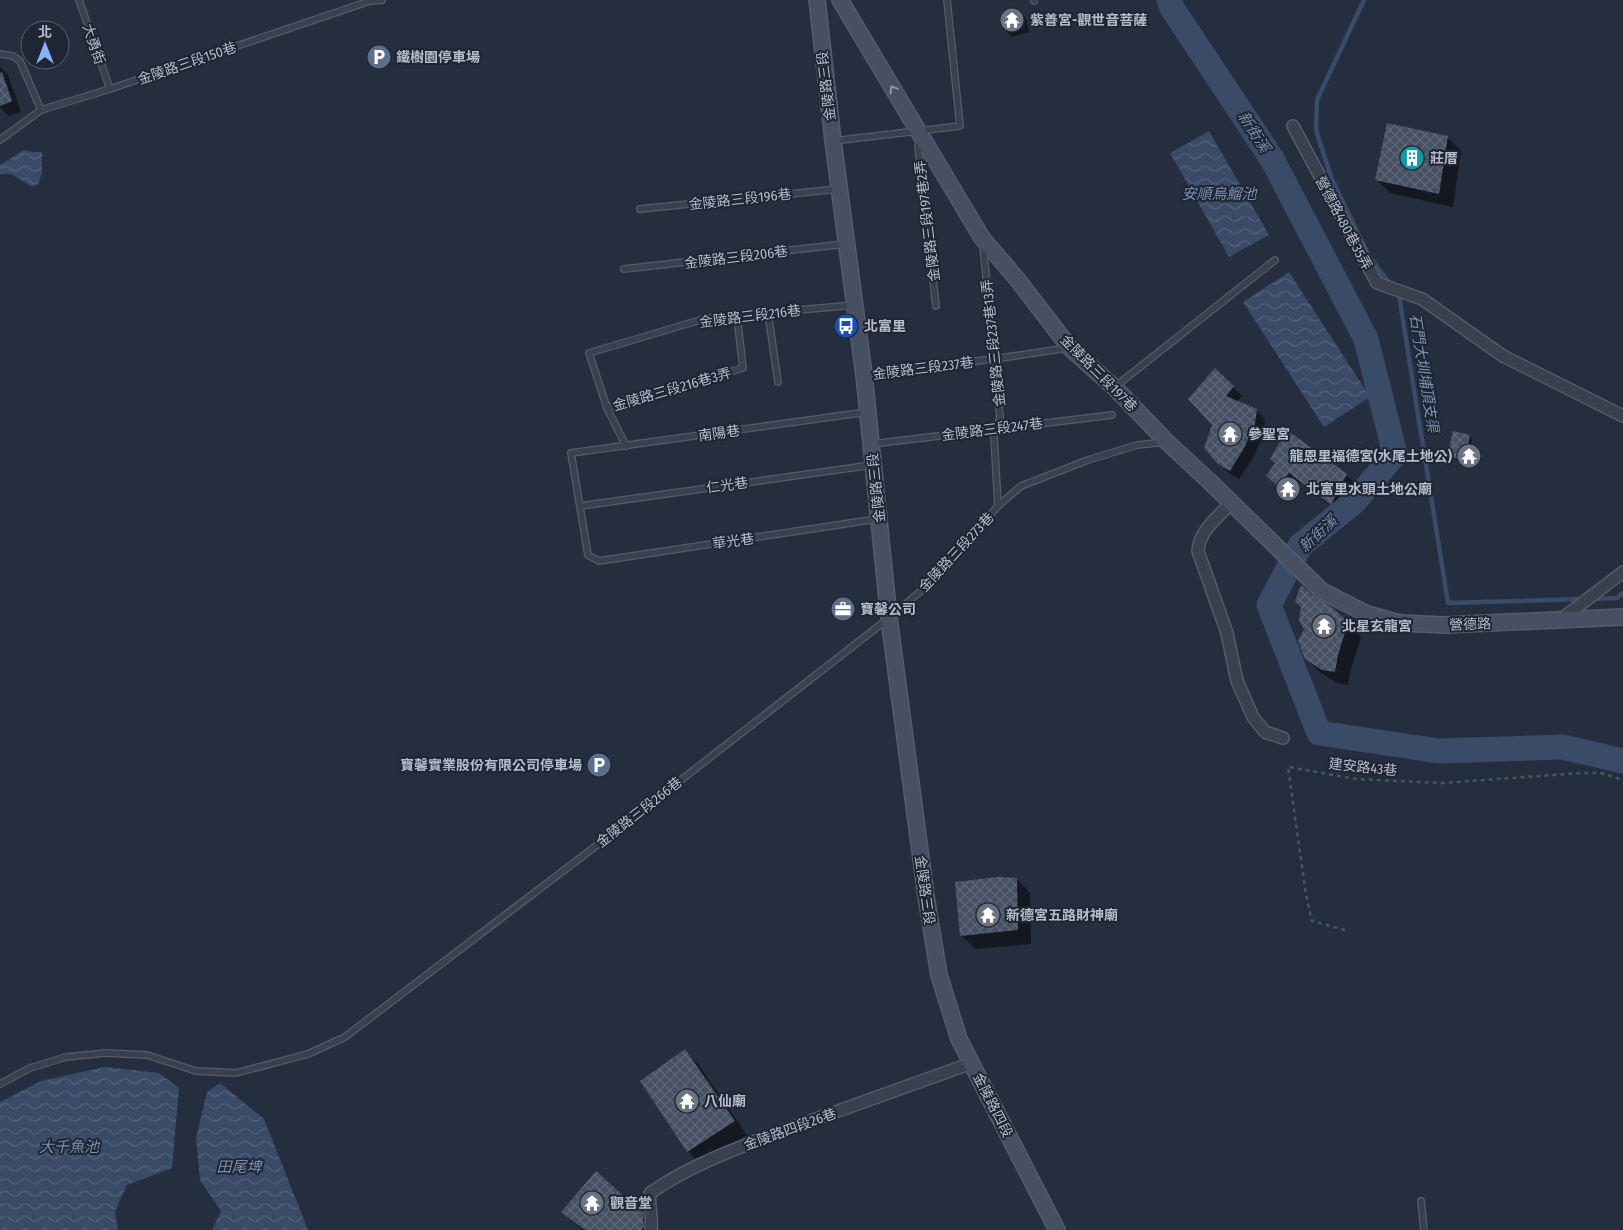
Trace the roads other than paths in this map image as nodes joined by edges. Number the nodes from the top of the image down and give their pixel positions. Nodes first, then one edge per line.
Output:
1 (79, 0) edge
2 (382, 0) edge
3 (816, 0) edge
4 (840, 0) edge
5 (947, 0) edge
6 (370, 1) edge
7 (0, 54) edge
8 (110, 89) junction
9 (41, 110) junction
10 (1293, 126) dead end
11 (920, 134) junction
12 (0, 140) edge
13 (833, 141) junction
14 (840, 189) junction
15 (640, 209) dead end
16 (982, 238) junction
17 (847, 244) junction
18 (1275, 260) dead end
19 (624, 269) dead end
20 (856, 305) junction
21 (936, 306) dead end
22 (768, 313) junction
23 (737, 316) junction
24 (1070, 348) junction
25 (589, 353) joint
26 (994, 359) junction
27 (864, 375) junction
28 (778, 382) dead end
29 (1115, 388) junction
30 (607, 408) junction
31 (867, 412) junction
32 (1112, 415) dead end
33 (1623, 416) edge
34 (996, 429) junction
35 (1167, 442) junction
36 (872, 444) junction
37 (626, 446) junction
38 (874, 464) junction
39 (1231, 503) junction
40 (580, 506) junction
41 (998, 506) junction
42 (879, 519) junction
43 (1273, 544) joint
44 (1623, 572) edge
45 (1623, 617) edge
46 (890, 618) junction
47 (1560, 620) junction
48 (1284, 738) dead end
49 (939, 975) joint
50 (972, 1063) junction
51 (0, 1084) edge
52 (1420, 1201) dead end
53 (651, 1230) edge
54 (1057, 1230) edge
55 (1424, 1230) edge

1 - 8 lane, 大勇街
2 - 6 lane, 金陵路三段150巷
3 - 13 main road, 金陵路三段
11 -> 4 main road, 金陵路三段197巷
5 - 11 lane
6 - 8 lane, 金陵路三段150巷
7 - 9 lane
8 - 9 lane, 金陵路三段150巷
9 - 12 lane, 金陵路三段150巷
10 - 33 street, 營德路480巷35弄
11 - 13 lane
11 - 16 main road, 金陵路三段197巷
11 - 21 lane, 金陵路三段197巷2弄
13 - 14 main road, 金陵路三段
14 - 15 lane, 金陵路三段196巷
14 - 17 main road, 金陵路三段
16 - 24 main road, 金陵路三段197巷
16 - 26 lane, 金陵路三段237巷13弄
17 - 19 lane, 金陵路三段206巷
17 - 20 main road, 金陵路三段
18 - 29 lane
20 - 22 lane, 金陵路三段216巷
20 - 27 main road, 金陵路三段
22 - 23 lane, 金陵路三段216巷
22 - 28 lane
23 - 25 lane, 金陵路三段216巷
23 - 30 lane, 金陵路三段216巷3弄
24 - 26 lane, 金陵路三段237巷
24 - 29 main road, 金陵路三段197巷
25 - 30 lane, 金陵路三段216巷3弄
26 - 27 lane, 金陵路三段237巷
26 - 34 lane, 金陵路三段237巷13弄
27 - 31 main road, 金陵路三段
29 - 35 main road, 金陵路三段197巷
30 - 37 lane
31 - 36 main road, 金陵路三段
31 - 37 lane, 南陽巷
32 - 34 lane, 金陵路三段247巷
34 - 36 lane, 金陵路三段247巷
34 - 41 lane, 金陵路三段237巷13弄
35 - 39 main road, 金陵路三段197巷
35 - 41 lane, 金陵路三段273巷
36 - 38 main road, 金陵路三段
37 - 40 lane, 南陽巷
38 - 40 lane, 仁光巷
38 - 42 main road, 金陵路三段
39 - 43 main road, 金陵路三段197巷
39 - 48 street
40 - 42 lane, 華光巷
41 - 46 lane, 金陵路三段273巷
42 - 46 main road, 金陵路三段
43 - 47 main road, 營德路
44 - 47 street
45 - 47 main road, 營德路
46 - 49 main road, 金陵路三段
46 - 51 lane, 金陵路三段266巷
49 - 50 main road, 金陵路四段
50 - 53 street, 金陵路四段26巷
50 - 54 main road, 金陵路四段
52 - 55 lane

